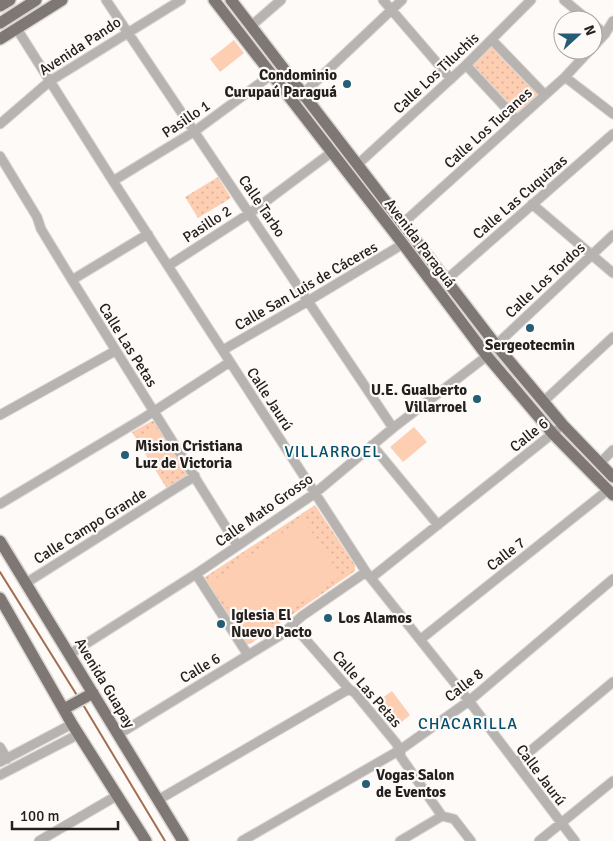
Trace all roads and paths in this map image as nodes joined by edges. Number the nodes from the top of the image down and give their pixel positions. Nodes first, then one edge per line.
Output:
1 (10, 0) edge
2 (36, 0) edge
3 (62, 0) edge
4 (106, 0) edge
5 (180, 0) edge
6 (214, 0) edge
7 (231, 0) edge
8 (281, 0) edge
9 (383, 0) edge
10 (402, 0) edge
11 (531, 0) edge
12 (564, 0) edge
13 (0, 6) edge
14 (392, 10) junction
15 (576, 10) edge
16 (613, 20) edge
17 (0, 23) edge
18 (251, 26) junction
19 (17, 29) junction
20 (128, 31) junction
21 (605, 34) edge
22 (0, 39) edge
23 (492, 40) junction
24 (581, 60) edge
25 (466, 65) junction
26 (271, 75) junction
27 (565, 77) junction
28 (451, 79) junction
29 (50, 81) junction
30 (303, 94) junction
31 (545, 95) junction
32 (292, 103) junction
33 (613, 114) edge
34 (517, 120) junction
35 (0, 124) edge
36 (195, 131) junction
37 (613, 134) edge
38 (332, 152) junction
39 (0, 156) edge
40 (357, 165) junction
41 (113, 181) junction
42 (532, 204) junction
43 (250, 213) junction
44 (402, 224) junction
45 (148, 234) junction
46 (613, 235) edge
47 (403, 244) junction
48 (592, 255) junction
49 (168, 266) junction
50 (613, 274) edge
51 (72, 280) junction
52 (446, 280) junction
53 (308, 300) junction
54 (613, 337) edge
55 (496, 344) junction
56 (223, 350) junction
57 (115, 351) junction
58 (486, 356) junction
59 (230, 362) junction
60 (544, 401) junction
61 (153, 412) junction
62 (0, 415) edge
63 (563, 425) junction
64 (394, 428) junction
65 (553, 434) junction
66 (372, 445) junction
67 (613, 450) edge
68 (600, 463) junction
69 (195, 476) junction
70 (613, 477) edge
71 (610, 492) edge
72 (314, 494) junction
73 (0, 504) edge
74 (438, 526) junction
75 (0, 541) edge
76 (238, 545) junction
77 (196, 574) junction
78 (369, 575) junction
79 (613, 579) edge
80 (26, 583) junction
81 (0, 598) edge
82 (293, 625) junction
83 (420, 639) junction
84 (70, 654) junction
85 (248, 655) junction
86 (613, 682) edge
87 (349, 689) junction
88 (90, 695) junction
89 (468, 701) junction
90 (64, 709) junction
91 (72, 724) junction
92 (79, 734) junction
93 (119, 734) junction
94 (0, 747) edge
95 (400, 750) junction
96 (3, 761) edge
97 (516, 763) junction
98 (0, 775) edge
99 (613, 781) edge
100 (118, 795) junction
101 (158, 800) junction
102 (442, 816) junction
103 (561, 824) junction
104 (39, 841) edge
105 (146, 841) edge
106 (183, 841) edge
107 (242, 841) edge
108 (400, 841) edge
109 (471, 841) edge
110 (539, 841) edge
111 (574, 841) edge

1 - 13 main road
2 - 17 main road
3 - 19 main road
4 - 20 street, Calle Tarbo
5 - 20 street, Avenida Pando
6 - 26 main road, Avenida Paraguá
7 - 18 main road, Avenida Paraguá
8 - 18 street
9 - 14 street
10 - 14 street
11 - 23 street, Calle Los Tiluchis
12 - 15 street
14 - 28 street
14 - 30 street
16 - 21 street
18 - 30 main road, Avenida Paraguá
19 - 22 main road
19 - 29 street, Calle Jaurú
20 - 29 street, Avenida Pando
20 - 36 street, Calle Tarbo
23 - 25 street, Calle Los Tiluchis
23 - 31 street
24 - 27 street, Calle Los Tucanes
25 - 28 street, Calle Los Tiluchis
25 - 34 street
26 - 32 main road, Avenida Paraguá
26 - 36 street, Pasillo 1
27 - 31 street, Calle Los Tucanes
27 - 33 street
28 - 40 street, Calle Los Tiluchis
29 - 35 street, Avenida Pando
29 - 41 street, Calle Jaurú
30 - 32 street
30 - 40 main road, Avenida Paraguá
31 - 34 street, Calle Los Tucanes
32 - 38 main road, Avenida Paraguá
34 - 44 street, Calle Los Tucanes
36 - 41 street, Pasillo 1
36 - 43 street, Calle Tarbo
37 - 42 street, Calle Las Cuquizas
38 - 43 street, Pasillo 2
38 - 47 main road, Avenida Paraguá
39 - 51 street, Calle Las Petas
40 - 44 main road, Avenida Paraguá
41 - 45 street, Calle Jaurú
42 - 48 street
42 - 52 street, Calle Las Cuquizas
43 - 49 street, Pasillo 2
43 - 53 street, Calle Tarbo
44 - 52 main road, Avenida Paraguá
45 - 49 street, Calle Jaurú
45 - 51 street
46 - 48 street, Calle Los Tordos
47 - 53 street, Calle San Luis de Cáceres
47 - 58 main road, Avenida Paraguá
48 - 50 street
48 - 55 street, Calle Los Tordos
49 - 56 street, Calle Jaurú
51 - 57 street, Calle Las Petas
52 - 55 main road, Avenida Paraguá
53 - 56 street, Calle San Luis de Cáceres
53 - 64 street, Calle Tarbo
54 - 60 street
55 - 60 main road, Avenida Paraguá
56 - 59 street, Calle Jaurú
57 - 61 street, Calle Las Petas
57 - 62 street
58 - 64 street, Calle Mato Grosso
58 - 65 main road, Avenida Paraguá
59 - 61 street
59 - 72 street, Calle Jaurú
60 - 63 main road, Avenida Paraguá
61 - 69 street, Calle Las Petas
61 - 73 street
63 - 65 street, Calle 6
63 - 68 main road, Avenida Paraguá
64 - 66 street, Calle Mato Grosso
65 - 71 main road, Avenida Paraguá
65 - 74 street, Calle 6
66 - 72 street, Calle Mato Grosso
66 - 74 street
67 - 68 street
68 - 70 main road, Avenida Paraguá
69 - 76 street, Calle Las Petas
69 - 80 street, Calle Campo Grande
71 - 83 street, Calle 7
72 - 76 street, Calle Mato Grosso
72 - 78 street, Calle Jaurú
74 - 78 street, Calle 6
75 - 80 main road, Avenida Guapay
76 - 77 street, Calle Mato Grosso
77 - 84 street, Calle Mato Grosso
77 - 85 street
78 - 82 street, Calle 6
78 - 83 street, Calle Jaurú
79 - 89 street, Calle 8
80 - 84 main road, Avenida Guapay
81 - 90 main road
82 - 85 street, Calle 6
82 - 87 street, Calle Las Petas
83 - 89 street, Calle Jaurú
84 - 88 main road, Avenida Guapay
85 - 93 street, Calle 6
86 - 97 street
87 - 95 street, Calle Las Petas
87 - 101 street
88 - 90 main road
88 - 93 main road, Avenida Guapay
89 - 95 street, Calle 8
89 - 97 street, Calle Jaurú
90 - 91 main road
91 - 92 main road
91 - 96 street
92 - 98 street
92 - 100 main road
93 - 101 main road, Avenida Guapay
94 - 96 street
95 - 102 street, Calle Las Petas
95 - 107 street, Calle 8
97 - 103 street, Calle Jaurú
99 - 103 street
100 - 104 street
100 - 105 main road
101 - 106 main road, Avenida Guapay
102 - 108 street
102 - 109 street, Calle Las Petas
103 - 110 street
103 - 111 street, Calle Jaurú

